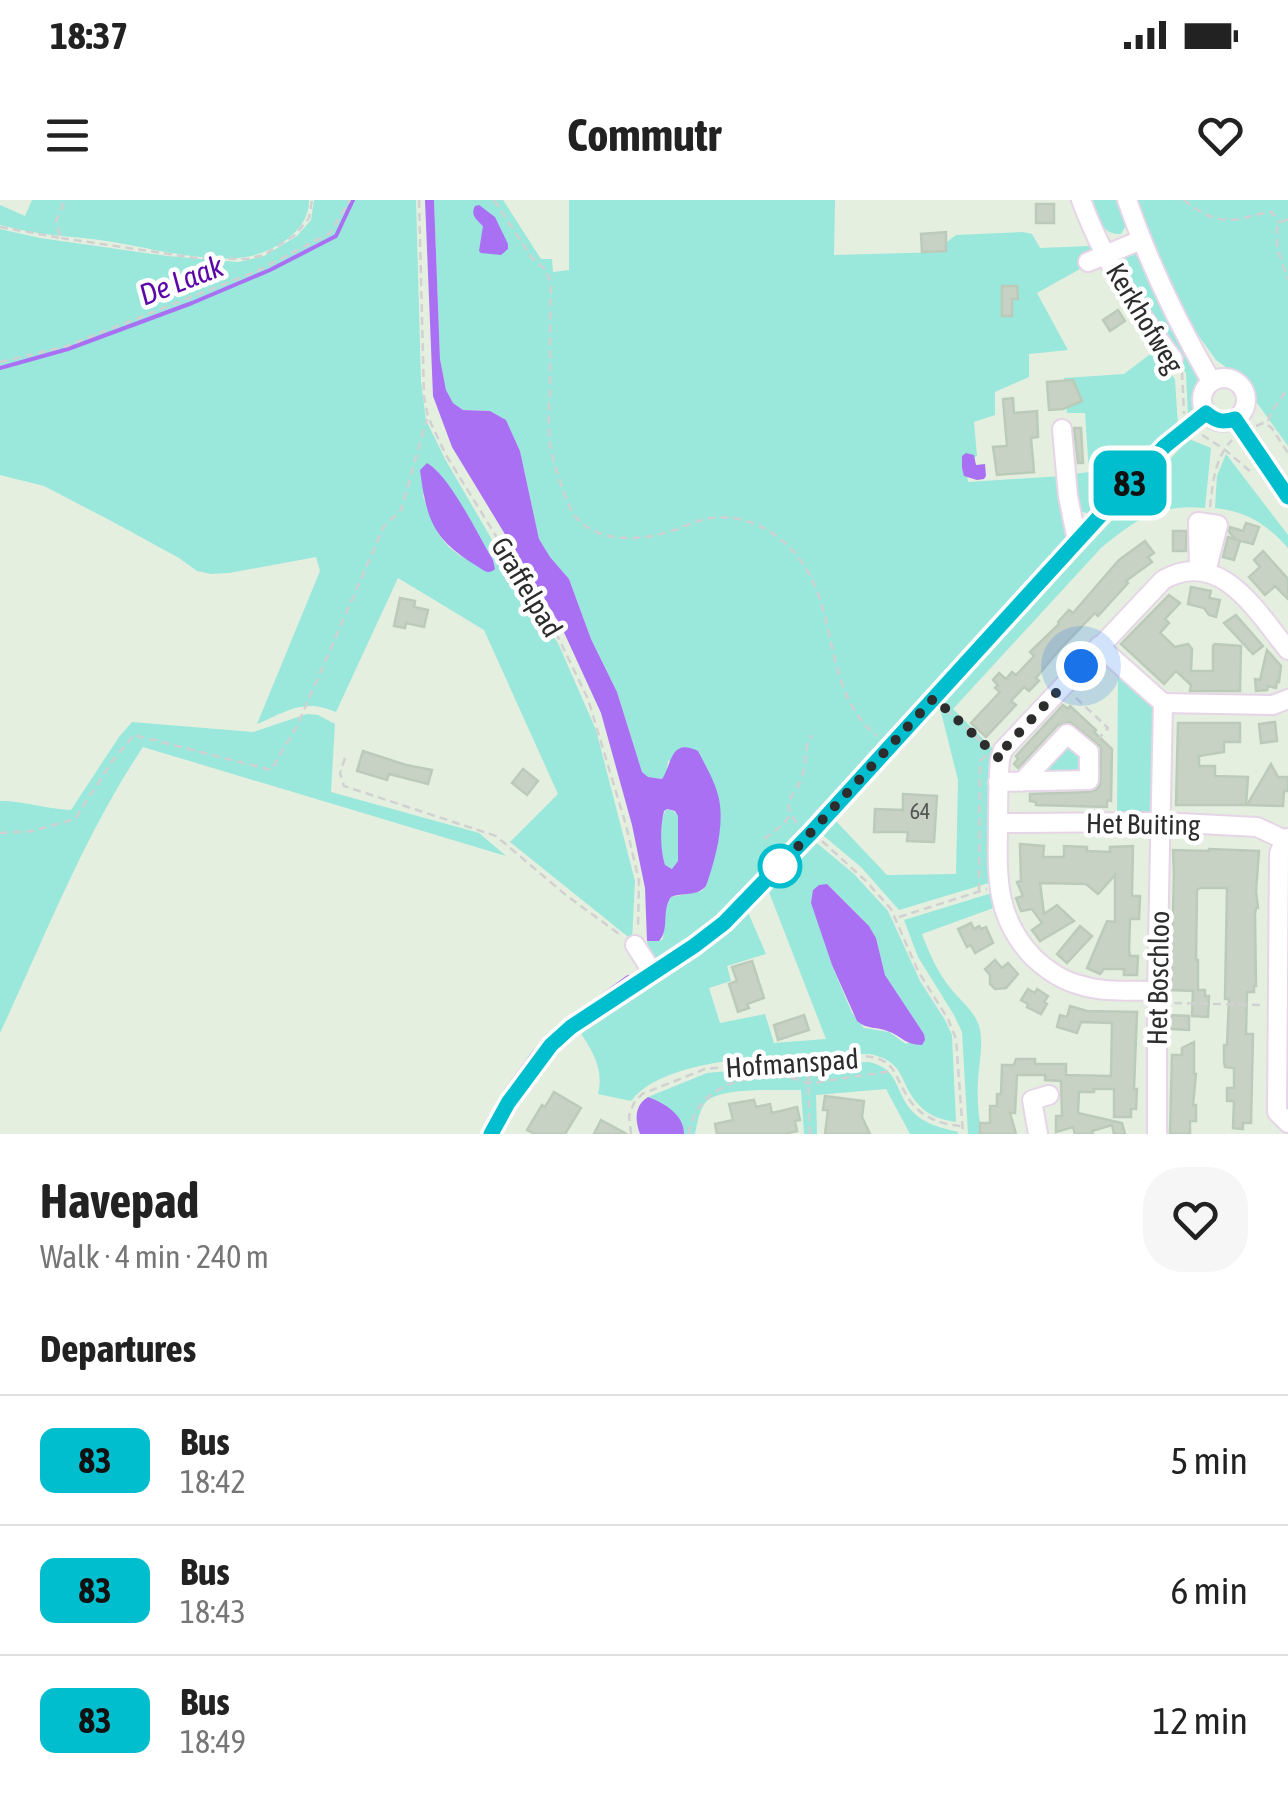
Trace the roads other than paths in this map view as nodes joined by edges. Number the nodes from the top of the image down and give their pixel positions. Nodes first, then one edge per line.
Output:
1 (1080, 200) edge
2 (1127, 200) edge
3 (1141, 240) junction
4 (1106, 254) junction
5 (1088, 262) dead end
6 (1172, 358) road end
7 (1212, 381) junction
8 (1199, 418) junction
9 (1235, 419) junction
10 (1062, 428) dead end
11 (1288, 497) edge
12 (1072, 513) junction
13 (1094, 521) junction
14 (1208, 522) road end
15 (1076, 541) junction
16 (1203, 571) junction
17 (1100, 646) junction
18 (1288, 650) edge
19 (1288, 699) edge
20 (1162, 704) junction
21 (998, 782) junction
22 (1023, 782) junction
23 (1161, 822) junction
24 (998, 823) junction
25 (1287, 839) edge
26 (1283, 884) edge
27 (635, 945) road end
28 (652, 973) junction
29 (1157, 997) junction
30 (1283, 1005) edge
31 (1049, 1095) dead end
32 (1288, 1123) edge
33 (491, 1134) edge
34 (1038, 1134) edge
35 (1157, 1134) edge

1 - 4 street, Kerkhofweg
2 - 3 street, Kerkhofweg
3 - 4 street, Kerkhofweg
3 - 7 street, Kerkhofweg
4 - 5 street, Kerkhofweg
4 - 6 street, Kerkhofweg
7 - 8 street
7 - 9 street
8 - 9 street
8 - 13 street
9 - 11 street
10 - 12 street
12 - 13 street
12 - 15 street
13 - 15 street
14 - 16 street
15 - 28 street
16 - 17 street
16 - 18 street
17 - 20 street
17 - 21 street
19 - 20 street
20 - 23 street, Het Boschloo
21 - 22 street
21 - 24 street
22 - 22 street
23 - 24 street, Het Buiting
23 - 25 street, Het Buiting
23 - 29 street, Het Boschloo
24 - 29 street
25 - 26 street
26 - 30 street
27 - 28 street
28 - 33 street
29 - 35 street, Het Boschloo
30 - 32 street
31 - 34 street

